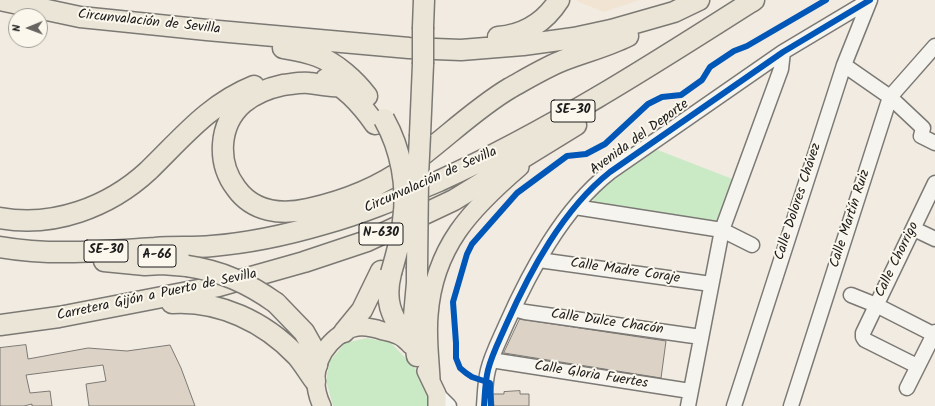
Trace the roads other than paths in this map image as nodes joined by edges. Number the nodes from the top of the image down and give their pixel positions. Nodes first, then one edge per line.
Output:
1 (0, 0) edge
2 (424, 0) edge
3 (559, 0) edge
4 (700, 0) edge
5 (754, 0) edge
6 (870, 0) edge
7 (0, 9) edge
8 (674, 12) junction
9 (80, 17) junction
10 (207, 30) junction
11 (374, 45) junction
12 (935, 46) edge
13 (783, 52) junction
14 (664, 58) junction
15 (844, 66) junction
16 (338, 86) junction
17 (890, 97) junction
18 (581, 122) junction
19 (935, 143) edge
20 (935, 183) edge
21 (575, 207) junction
22 (0, 218) edge
23 (914, 229) junction
24 (722, 230) junction
25 (935, 239) edge
26 (752, 245) dead end
27 (212, 246) junction
28 (0, 247) edge
29 (0, 259) edge
30 (539, 260) junction
31 (102, 261) junction
32 (386, 272) junction
33 (711, 284) junction
34 (851, 295) dead end
35 (876, 305) junction
36 (514, 309) junction
37 (59, 317) junction
38 (0, 325) edge
39 (344, 332) junction
40 (935, 334) edge
41 (701, 337) junction
42 (406, 340) junction
43 (417, 356) junction
44 (491, 360) junction
45 (917, 366) junction
46 (907, 388) dead end
47 (316, 391) edge
48 (690, 391) junction
49 (435, 393) edge
50 (449, 406) edge
51 (484, 406) edge
52 (688, 406) edge
53 (734, 406) edge
54 (792, 406) edge

1 - 9 highway, Circunvalación de Sevilla
2 - 43 highway, bridge
3 - 11 highway
4 - 8 highway, Circunvalación de Sevilla
5 - 14 highway, Circunvalación de Sevilla / SE-30
6 - 13 street, Avenida del Deporte
6 - 15 street, Calle Dolores Chávez
7 - 9 highway
8 - 11 highway, Circunvalación de Sevilla
8 - 16 highway
9 - 10 highway, Circunvalación de Sevilla
10 - 11 highway, Circunvalación de Sevilla
10 - 32 highway, bridge
12 - 17 street, Calle Martín Ruiz
13 - 21 street, Avenida del Deporte
13 - 24 street
14 - 18 highway, Carretera Gijón a Puerto de Sevilla / N-630
14 - 27 highway, Circunvalación de Sevilla / SE-30
15 - 17 street
15 - 53 street, Calle Dolores Chávez
16 - 22 highway
16 - 32 highway
17 - 19 street
17 - 54 street, Calle Martín Ruiz
18 - 37 highway, Carretera Gijón a Puerto de Sevilla / N-630
18 - 49 main road
20 - 23 street, Calle Chorrigo
21 - 24 street
21 - 30 street, Avenida del Deporte
23 - 25 street
23 - 35 street, Calle Chorrigo
24 - 26 street
24 - 33 street
27 - 28 highway, Circunvalación de Sevilla / SE-30
27 - 31 highway, A-66
29 - 31 highway, A-66
30 - 33 street, Calle Madre Coraje
30 - 36 street, Avenida del Deporte
31 - 47 highway, bridge
32 - 39 highway
32 - 42 highway
33 - 41 street
34 - 35 street
35 - 40 street
35 - 45 street, Calle Chorrigo
36 - 41 street, Calle Dulce Chacón
36 - 44 street, Avenida del Deporte
37 - 38 highway, Carretera Gijón a Puerto de Sevilla / N-630
37 - 47 highway
39 - 42 main road
39 - 47 main road
40 - 45 street
41 - 48 street
42 - 43 main road
43 - 49 main road
44 - 48 street, Calle Gloria Fuertes
44 - 51 street, Avenida del Deporte
45 - 46 street
48 - 52 street
49 - 50 street

